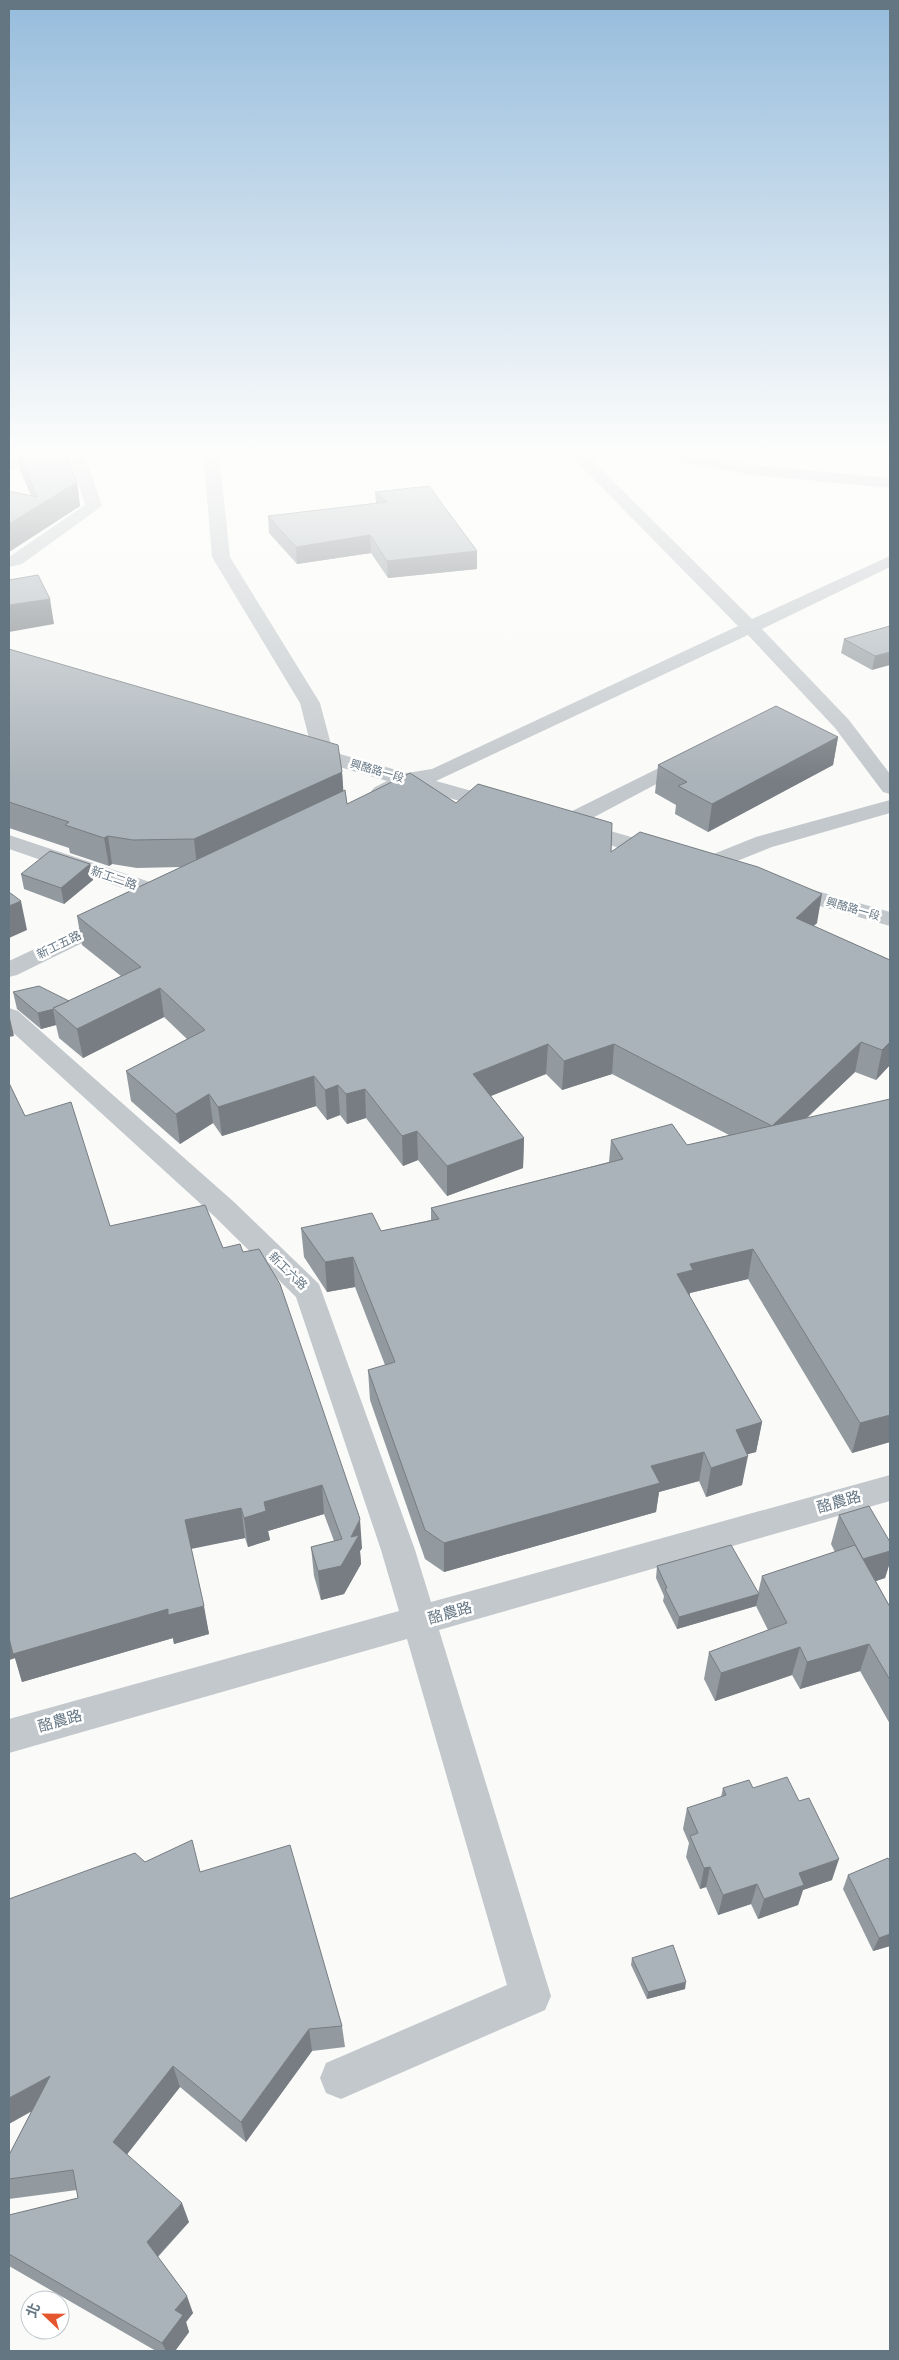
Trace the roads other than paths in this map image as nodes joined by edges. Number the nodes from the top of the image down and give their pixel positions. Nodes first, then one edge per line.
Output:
1 (224, 561) edge
2 (684, 561) edge
3 (890, 561) edge
4 (750, 627) junction
5 (286, 745) edge
6 (710, 748) edge
7 (324, 756) junction
8 (408, 779) junction
9 (890, 788) edge
10 (364, 800) edge
11 (890, 806) edge
12 (518, 811) edge
13 (9, 842) edge
14 (689, 861) junction
15 (732, 874) edge
16 (770, 884) edge
17 (171, 890) joint
18 (890, 920) edge
19 (9, 970) edge
20 (9, 1016) edge
21 (890, 1488) edge
22 (421, 1621) junction
23 (9, 1736) edge
24 (341, 2078) dead end

1 - 7 street
2 - 4 street
3 - 4 street
4 - 8 street
4 - 9 street
5 - 7 street, 興酪路一段
6 - 14 street
7 - 8 street, 興酪路一段
8 - 10 street
8 - 12 street, 興酪路一段
11 - 14 street
13 - 17 street, 新工二路
14 - 15 street
16 - 18 street, 興酪路一段
17 - 19 street, 新工五路
20 - 22 street, 新工六路
21 - 22 street, 酪農路
22 - 23 street, 酪農路
22 - 24 street, 新工六路

